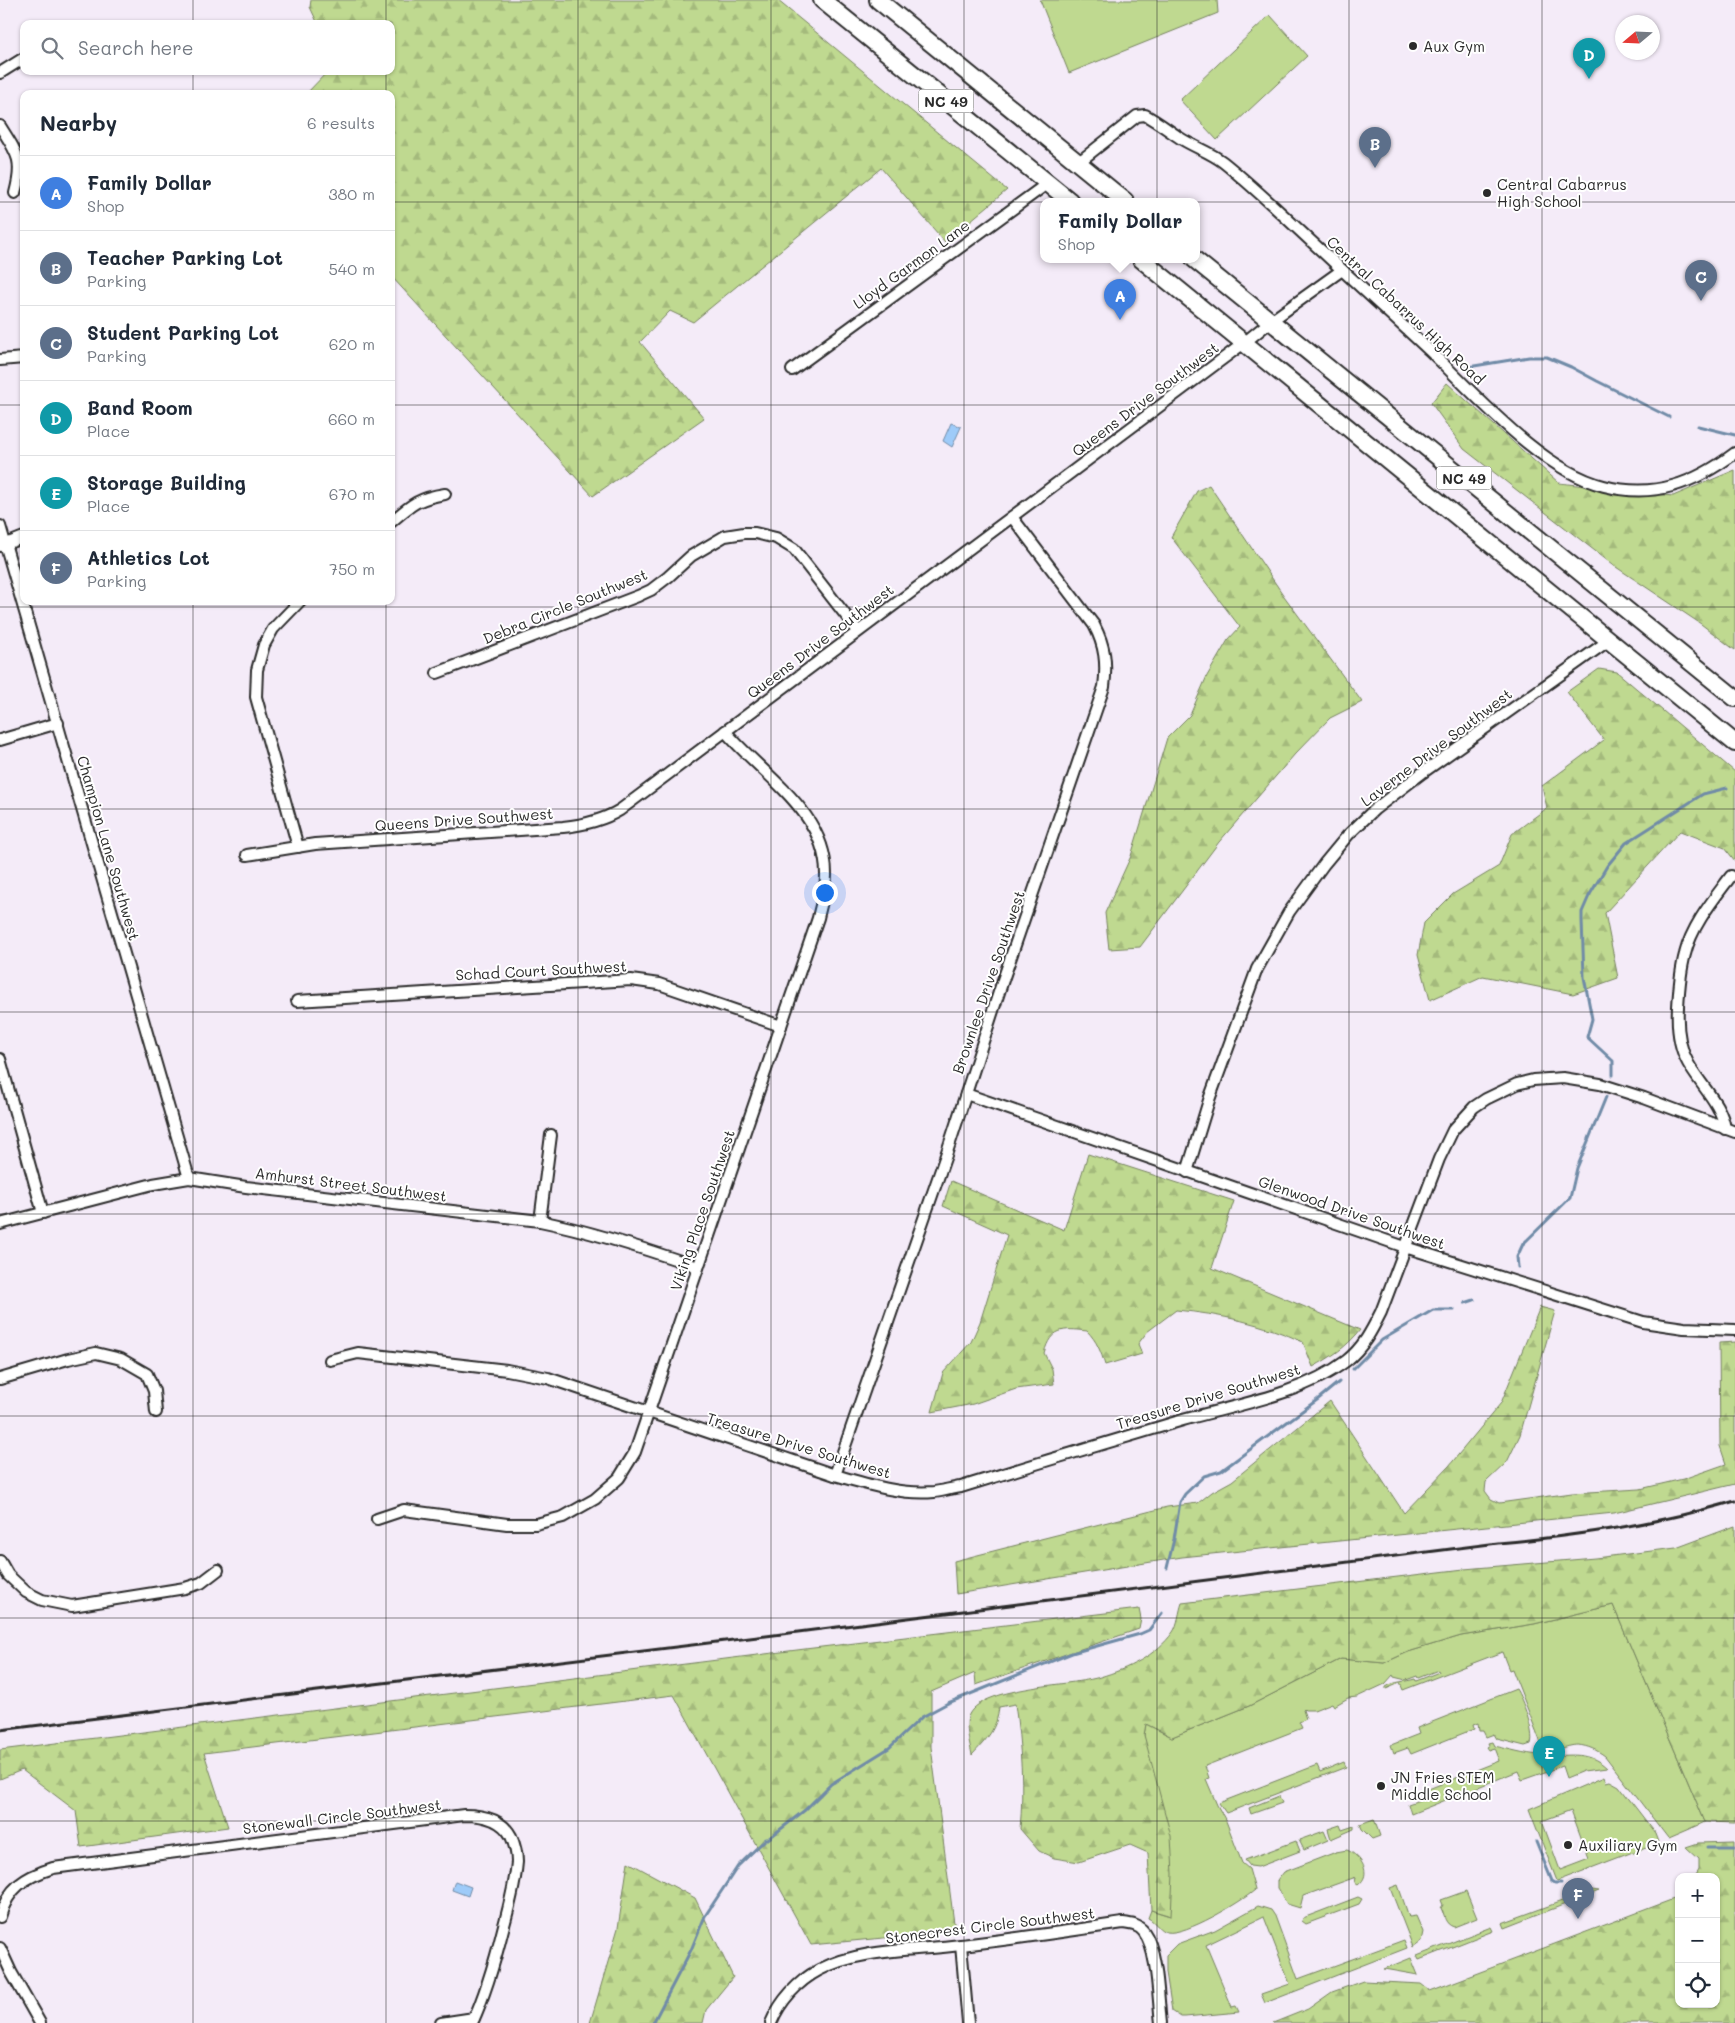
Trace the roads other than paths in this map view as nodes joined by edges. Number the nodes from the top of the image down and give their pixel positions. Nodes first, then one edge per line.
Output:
1 (822, 0) edge
2 (878, 0) edge
3 (20, 60) edge
4 (0, 73) edge
5 (0, 126) edge
6 (1079, 162) junction
7 (1048, 183) junction
8 (14, 193) dead end
9 (1066, 198) edge
10 (1122, 198) edge
11 (1145, 263) edge
12 (1199, 263) edge
13 (1342, 270) junction
14 (1271, 321) junction
15 (1244, 343) junction
16 (20, 358) edge
17 (0, 360) edge
18 (792, 370) dead end
19 (1735, 453) edge
20 (445, 494) dead end
21 (1012, 517) junction
22 (395, 519) edge
23 (0, 526) edge
24 (20, 539) edge
25 (3, 546) edge
26 (20, 601) edge
27 (21, 605) edge
28 (296, 605) edge
29 (858, 631) junction
30 (1608, 641) junction
31 (437, 673) dead end
32 (1735, 698) edge
33 (58, 723) junction
34 (726, 731) junction
35 (0, 740) edge
36 (1735, 743) edge
37 (298, 847) junction
38 (247, 855) dead end
39 (1731, 876) dead end
40 (297, 1001) dead end
41 (781, 1026) junction
42 (0, 1059) edge
43 (966, 1094) junction
44 (1730, 1131) edge
45 (551, 1135) dead end
46 (1187, 1172) junction
47 (188, 1178) junction
48 (43, 1213) junction
49 (540, 1221) junction
50 (0, 1224) edge
51 (1405, 1247) junction
52 (698, 1267) junction
53 (1735, 1330) edge
54 (330, 1360) dead end
55 (0, 1379) edge
56 (156, 1412) dead end
57 (649, 1413) junction
58 (835, 1475) junction
59 (378, 1519) dead end
60 (0, 1561) edge
61 (218, 1570) dead end
62 (0, 1917) edge
63 (961, 1945) junction
64 (0, 1948) edge
65 (473, 2021) edge
66 (40, 2023) edge
67 (441, 2023) edge
68 (771, 2023) edge
69 (968, 2023) edge
70 (1161, 2023) edge

1 - 7 highway, NC 49
2 - 6 highway, NC 49
3 - 4 street
5 - 8 street
6 - 10 highway, NC 49
6 - 13 street, Central Cabarrus High Road
7 - 9 highway, NC 49
7 - 18 street, Lloyd Garmon Lane
11 - 15 highway, NC 49
12 - 14 highway, NC 49
13 - 14 street, Queens Drive Southwest
13 - 19 street, Central Cabarrus High Road
14 - 15 street, Queens Drive Southwest
14 - 32 highway, NC 49
15 - 21 street, Queens Drive Southwest
15 - 30 highway, NC 49
16 - 17 street
20 - 22 street
21 - 29 street, Queens Drive Southwest
21 - 43 street, Brownlee Drive Southwest
23 - 25 street, Champion Lane Southwest
24 - 25 street
25 - 26 street, Champion Lane Southwest
27 - 33 street, Champion Lane Southwest
28 - 37 street
29 - 31 street, Debra Circle Southwest
29 - 34 street, Queens Drive Southwest
30 - 36 highway, NC 49
30 - 46 street, Laverne Drive Southwest
33 - 35 street
33 - 47 street, Champion Lane Southwest
34 - 37 street, Queens Drive Southwest
34 - 41 street, Viking Place Southwest
37 - 38 street, Queens Drive Southwest
39 - 44 street
40 - 41 street, Schad Court Southwest
41 - 52 street, Viking Place Southwest
42 - 48 street
43 - 46 street, Glenwood Drive Southwest
43 - 58 street, Brownlee Drive Southwest
44 - 51 street, Treasure Drive Southwest
45 - 49 street
46 - 51 street, Glenwood Drive Southwest
47 - 48 street, Amhurst Street Southwest
47 - 49 street, Amhurst Street Southwest
48 - 50 street, Amhurst Street Southwest
49 - 52 street, Amhurst Street Southwest
51 - 53 street, Glenwood Drive Southwest
51 - 58 street, Treasure Drive Southwest
52 - 57 street, Viking Place Southwest
54 - 57 street, Treasure Drive Southwest
55 - 56 street
57 - 58 street, Treasure Drive Southwest
57 - 59 street, Viking Place Southwest
60 - 61 street
62 - 65 street, Stonewall Circle Southwest
63 - 68 street, Stonecrest Circle Southwest
63 - 69 street
63 - 70 street, Stonecrest Circle Southwest
64 - 66 street
65 - 67 street

